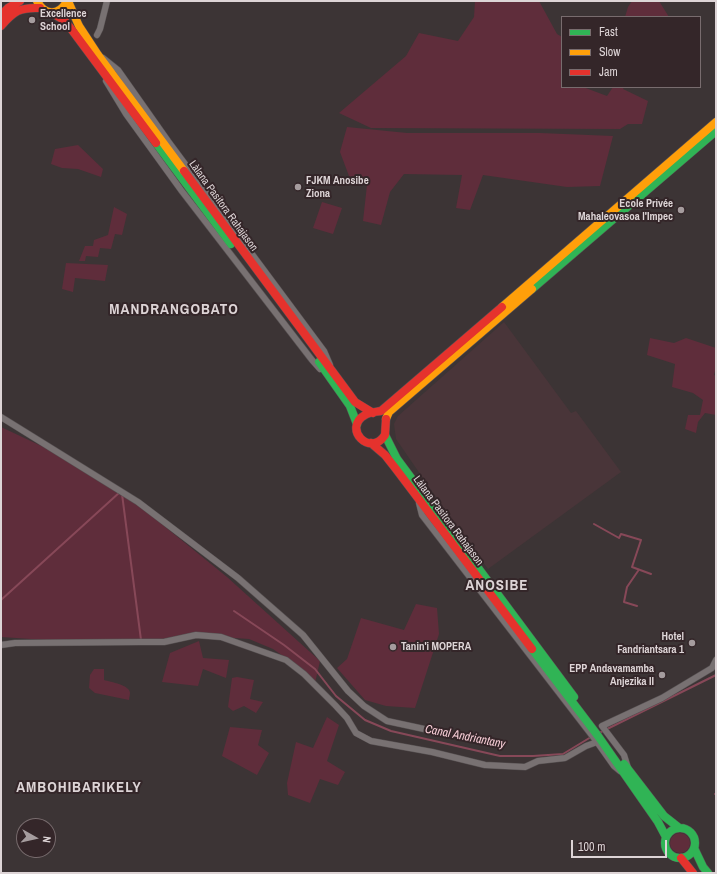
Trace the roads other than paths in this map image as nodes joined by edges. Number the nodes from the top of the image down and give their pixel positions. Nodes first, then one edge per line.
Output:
1 (20, 1) edge
2 (68, 1) edge
3 (75, 1) edge
4 (107, 1) edge
5 (39, 4) edge
6 (52, 13) junction
7 (1, 16) edge
8 (74, 16) junction
9 (1, 26) edge
10 (97, 35) dead end
11 (97, 58) junction
12 (716, 122) edge
13 (716, 131) edge
14 (331, 374) junction
15 (374, 414) junction
16 (1, 417) edge
17 (385, 422) junction
18 (357, 424) junction
19 (385, 434) junction
20 (371, 443) junction
21 (1, 645) edge
22 (716, 660) edge
23 (594, 728) junction
24 (438, 732) dead end
25 (600, 737) junction
26 (627, 773) junction
27 (678, 827) junction
28 (666, 836) junction
29 (694, 848) junction
30 (682, 858) junction
31 (693, 873) edge
32 (708, 873) edge

1 - 7 main road
2 - 6 main road
2 - 8 main road, Làlana Pasitora Rahajason
3 - 8 main road
4 - 10 street
5 - 6 main road, Làlana Pasitora Rahajason
5 - 9 main road
6 - 11 main road, Làlana Pasitora Rahajason
8 - 11 main road, Làlana Pasitora Rahajason
11 - 14 main road, Làlana Pasitora Rahajason
11 - 14 street
12 - 15 main road
13 - 17 main road
14 - 15 main road, Làlana Pasitora Rahajason
14 - 18 main road, Làlana Pasitora Rahajason
15 - 17 main road
15 - 18 main road
16 - 24 street
17 - 19 main road
18 - 20 main road
19 - 20 main road
19 - 23 main road, Làlana Pasitora Rahajason
20 - 23 main road, Làlana Pasitora Rahajason
21 - 25 street
22 - 23 street
23 - 25 main road
25 - 26 main road
26 - 27 main road
26 - 28 main road
27 - 28 main road
27 - 29 main road
28 - 30 main road
29 - 30 main road
29 - 32 main road
30 - 31 main road

